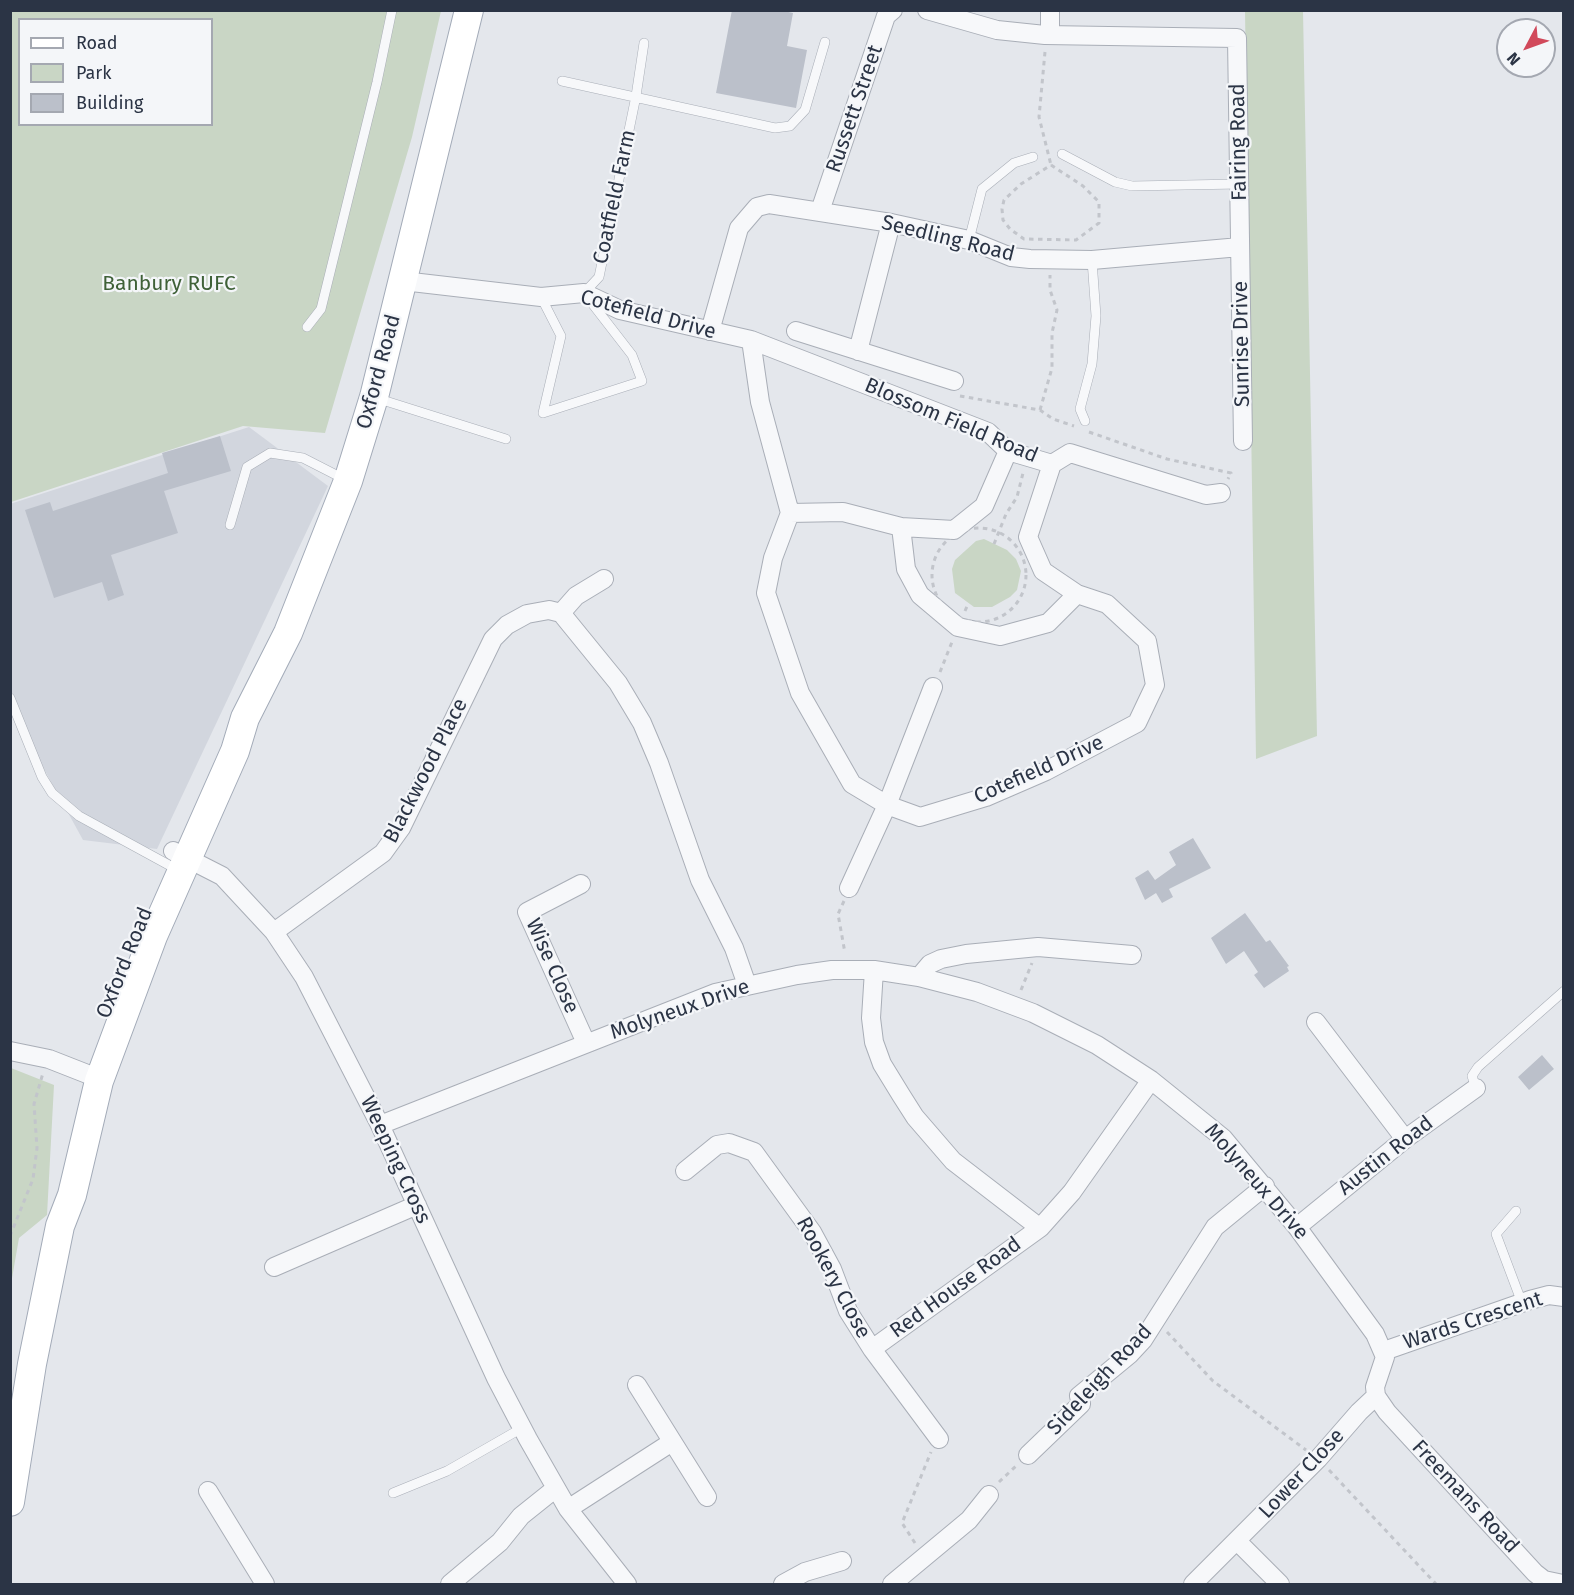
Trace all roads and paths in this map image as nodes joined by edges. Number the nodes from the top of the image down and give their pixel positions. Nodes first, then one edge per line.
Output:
1 (392, 10) edge
2 (470, 10) edge
3 (893, 10) edge
4 (927, 10) edge
5 (1050, 10) edge
6 (1047, 35) junction
7 (825, 42) dead end
8 (644, 43) dead end
9 (562, 81) dead end
10 (636, 96) junction
11 (1046, 153) dead end
12 (1062, 154) dead end
13 (1033, 157) dead end
14 (1239, 184) junction
15 (820, 210) junction
16 (891, 223) junction
17 (969, 240) junction
18 (1240, 247) junction
19 (1049, 250) junction
20 (1092, 260) junction
21 (403, 280) junction
22 (584, 293) junction
23 (541, 297) junction
24 (308, 327) dead end
25 (796, 331) dead end
26 (710, 332) junction
27 (751, 340) junction
28 (858, 351) junction
29 (954, 381) joint
30 (374, 397) junction
31 (1040, 410) junction
32 (1083, 426) junction
33 (506, 439) dead end
34 (1244, 441) dead end
35 (1008, 451) junction
36 (1028, 456) junction
37 (1052, 464) junction
38 (348, 481) junction
39 (1221, 493) joint
40 (790, 513) junction
41 (230, 525) dead end
42 (901, 527) junction
43 (998, 532) junction
44 (994, 544) dead end
45 (604, 579) dead end
46 (1077, 594) junction
47 (968, 604) dead end
48 (561, 613) junction
49 (960, 624) junction
50 (933, 687) joint
51 (10, 698) edge
52 (887, 805) junction
53 (178, 862) junction
54 (581, 884) dead end
55 (849, 888) joint
56 (274, 932) junction
57 (1038, 947) junction
58 (1132, 955) dead end
59 (848, 970) junction
60 (874, 970) junction
61 (919, 977) junction
62 (747, 986) junction
63 (1563, 991) edge
64 (1014, 1006) junction
65 (1316, 1022) dead end
66 (586, 1043) junction
67 (10, 1051) edge
68 (49, 1059) junction
69 (91, 1075) junction
70 (1151, 1080) junction
71 (1476, 1088) joint
72 (380, 1125) junction
73 (1405, 1139) junction
74 (685, 1171) dead end
75 (1265, 1186) junction
76 (417, 1205) junction
77 (1516, 1210) dead end
78 (1297, 1227) junction
79 (1040, 1228) junction
80 (10, 1236) edge
81 (274, 1267) dead end
82 (1563, 1296) edge
83 (1522, 1303) junction
84 (1156, 1319) junction
85 (872, 1349) junction
86 (1384, 1351) junction
87 (637, 1385) dead end
88 (1376, 1396) junction
89 (522, 1428) junction
90 (939, 1440) joint
91 (672, 1442) junction
92 (1028, 1455) joint
93 (1318, 1459) junction
94 (556, 1488) junction
95 (208, 1491) dead end
96 (393, 1493) dead end
97 (989, 1496) joint
98 (707, 1497) dead end
99 (10, 1502) edge
100 (567, 1509) junction
101 (1238, 1542) junction
102 (925, 1557) junction
103 (842, 1561) dead end
104 (265, 1584) edge
105 (450, 1584) edge
106 (627, 1584) edge
107 (783, 1584) edge
108 (892, 1584) edge
109 (1193, 1584) edge
110 (1280, 1584) edge
111 (1436, 1584) edge
112 (1563, 1584) edge

1 - 24 lane
2 - 21 main road, Oxford Road
3 - 15 street, Russett Street
4 - 6 street
5 - 6 street
6 - 11 path
6 - 14 street, Fairing Road
7 - 10 lane
8 - 10 lane, Coatfield Farm
9 - 10 lane
10 - 22 lane, Coatfield Farm
12 - 14 lane
13 - 17 lane
14 - 18 street, Fairing Road
15 - 16 street, Seedling Road
15 - 26 street, Seedling Road
16 - 17 street, Seedling Road
16 - 28 street
17 - 19 street, Seedling Road
18 - 20 street, Seedling Road
18 - 34 street, Sunrise Drive
19 - 19 path
19 - 20 street, Seedling Road
19 - 31 path
20 - 32 lane
21 - 23 street, Cotefield Drive
21 - 30 main road, Oxford Road
22 - 23 street, Cotefield Drive
22 - 23 lane
22 - 26 street, Cotefield Drive
25 - 28 street
26 - 27 street, Cotefield Drive
27 - 35 street, Blossom Field Road
27 - 40 street
28 - 29 street
29 - 31 path
30 - 33 lane
30 - 38 main road, Oxford Road
31 - 32 path
32 - 39 path
35 - 36 street, Blossom Field Road
35 - 42 street
36 - 37 street, Blossom Field Road
36 - 43 path
37 - 39 street, Blossom Field Road
37 - 46 street, Cotefield Drive
38 - 41 lane
38 - 53 main road, Oxford Road
40 - 42 street
40 - 52 street, Cotefield Drive
42 - 49 street
43 - 44 path
43 - 49 path
43 - 49 path
45 - 48 street
46 - 49 street
46 - 52 street, Cotefield Drive
47 - 49 path
48 - 56 street, Blackwood Place
48 - 62 street
49 - 50 path
50 - 52 street
51 - 53 lane
52 - 55 street
53 - 56 street, Weeping Cross
53 - 69 main road, Oxford Road
54 - 66 street, Wise Close
55 - 59 path
56 - 72 street, Weeping Cross
57 - 58 street
57 - 61 street
57 - 64 path
59 - 60 street, Molyneux Drive
59 - 62 street, Molyneux Drive
60 - 61 street, Molyneux Drive
60 - 79 street, Red House Road
61 - 64 street, Molyneux Drive
62 - 66 street, Molyneux Drive
63 - 71 lane
64 - 70 street, Molyneux Drive
65 - 73 street
66 - 72 street, Molyneux Drive
67 - 68 street
68 - 69 street
68 - 80 path
69 - 99 main road, Oxford Road
70 - 75 street, Molyneux Drive
70 - 79 street, Red House Road
71 - 73 street, Austin Road
72 - 76 street, Weeping Cross
73 - 78 street, Austin Road
74 - 85 street, Rookery Close
75 - 78 street, Molyneux Drive
75 - 84 street, Sideleigh Road
76 - 81 street
76 - 89 street, Weeping Cross
77 - 83 lane
78 - 86 street, Molyneux Drive
79 - 85 street, Red House Road
82 - 83 street, Wards Crescent
83 - 86 street, Wards Crescent
84 - 92 street, Sideleigh Road
84 - 93 path
85 - 90 street, Rookery Close
86 - 88 street
87 - 91 street
88 - 93 street, Lower Close
88 - 112 street, Freemans Road
89 - 94 street, Weeping Cross
89 - 96 lane
90 - 102 path
91 - 98 street
91 - 100 street
92 - 97 path
93 - 101 street, Lower Close
93 - 111 path
94 - 100 street, Weeping Cross
94 - 105 street
95 - 104 street
97 - 102 street
100 - 106 street, Weeping Cross
101 - 109 street, Lower Close
101 - 110 street
102 - 108 street
103 - 107 street

